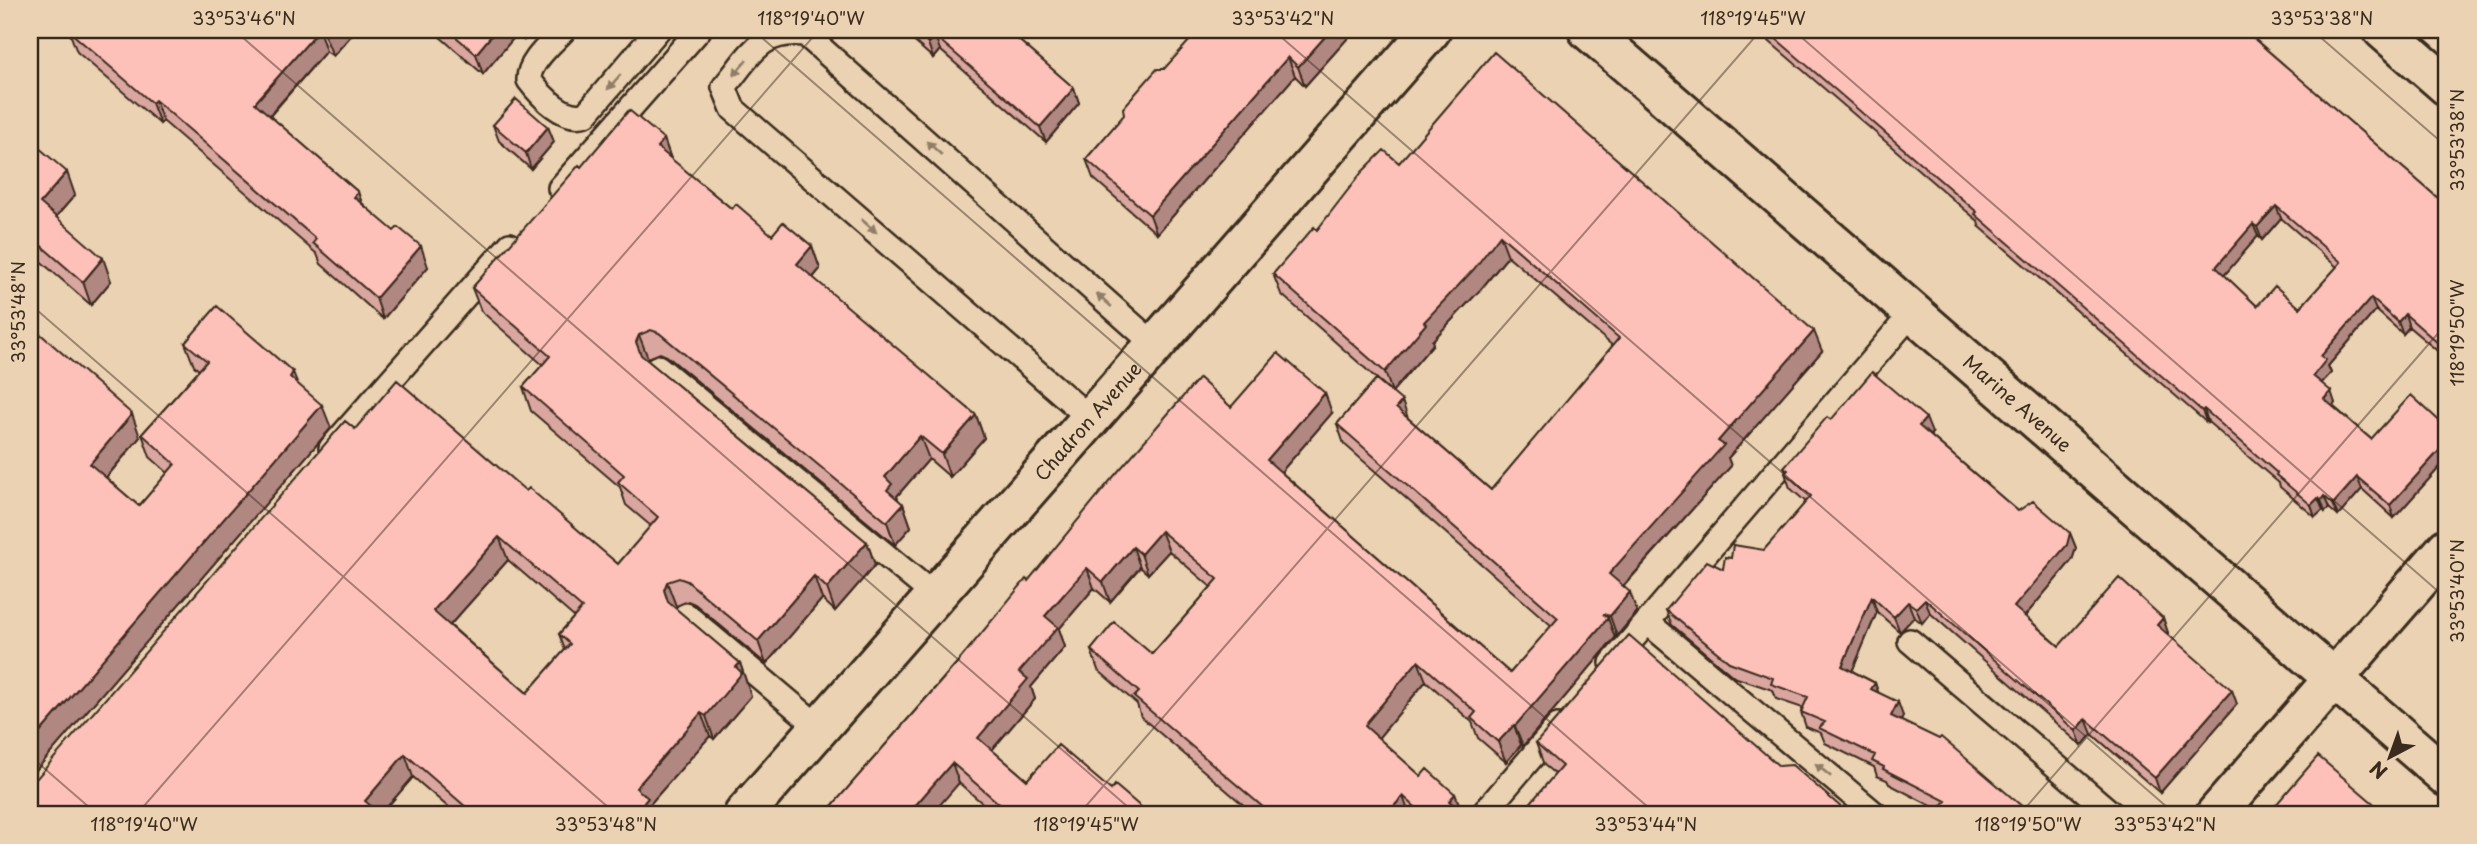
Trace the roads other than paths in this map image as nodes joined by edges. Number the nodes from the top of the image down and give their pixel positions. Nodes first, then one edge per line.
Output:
1 (564, 30) edge
2 (658, 30) edge
3 (699, 30) edge
4 (1431, 30) edge
5 (1588, 30) edge
6 (2383, 30) edge
7 (2447, 86) edge
8 (544, 206) edge
9 (526, 227) edge
10 (1913, 312) junction
11 (1155, 345) junction
12 (659, 366) edge
13 (1091, 419) junction
14 (320, 462) edge
15 (2447, 548) edge
16 (935, 596) junction
17 (686, 615) edge
18 (1647, 622) junction
19 (1910, 640) dead end
20 (1602, 674) edge
21 (2334, 678) junction
22 (1576, 706) edge
23 (820, 728) junction
24 (2447, 777) edge
25 (744, 814) edge
26 (1483, 814) edge
27 (1875, 814) edge
28 (2112, 814) edge
29 (2216, 814) edge

2 -> 1 lane
3 - 8 lane
4 - 11 street, Chadron Avenue
5 - 10 street, Marine Avenue
6 - 7 street
9 - 14 lane
10 - 18 lane
10 - 21 street, Marine Avenue
11 - 13 street, Chadron Avenue
11 -> 13 lane
12 - 16 lane
13 - 16 street, Chadron Avenue
15 - 21 street
16 - 23 street, Chadron Avenue
17 - 23 lane
18 - 20 lane
27 -> 18 lane
19 - 28 lane
21 - 24 street, Marine Avenue
21 - 29 street
22 - 26 lane
23 - 25 street, Chadron Avenue

